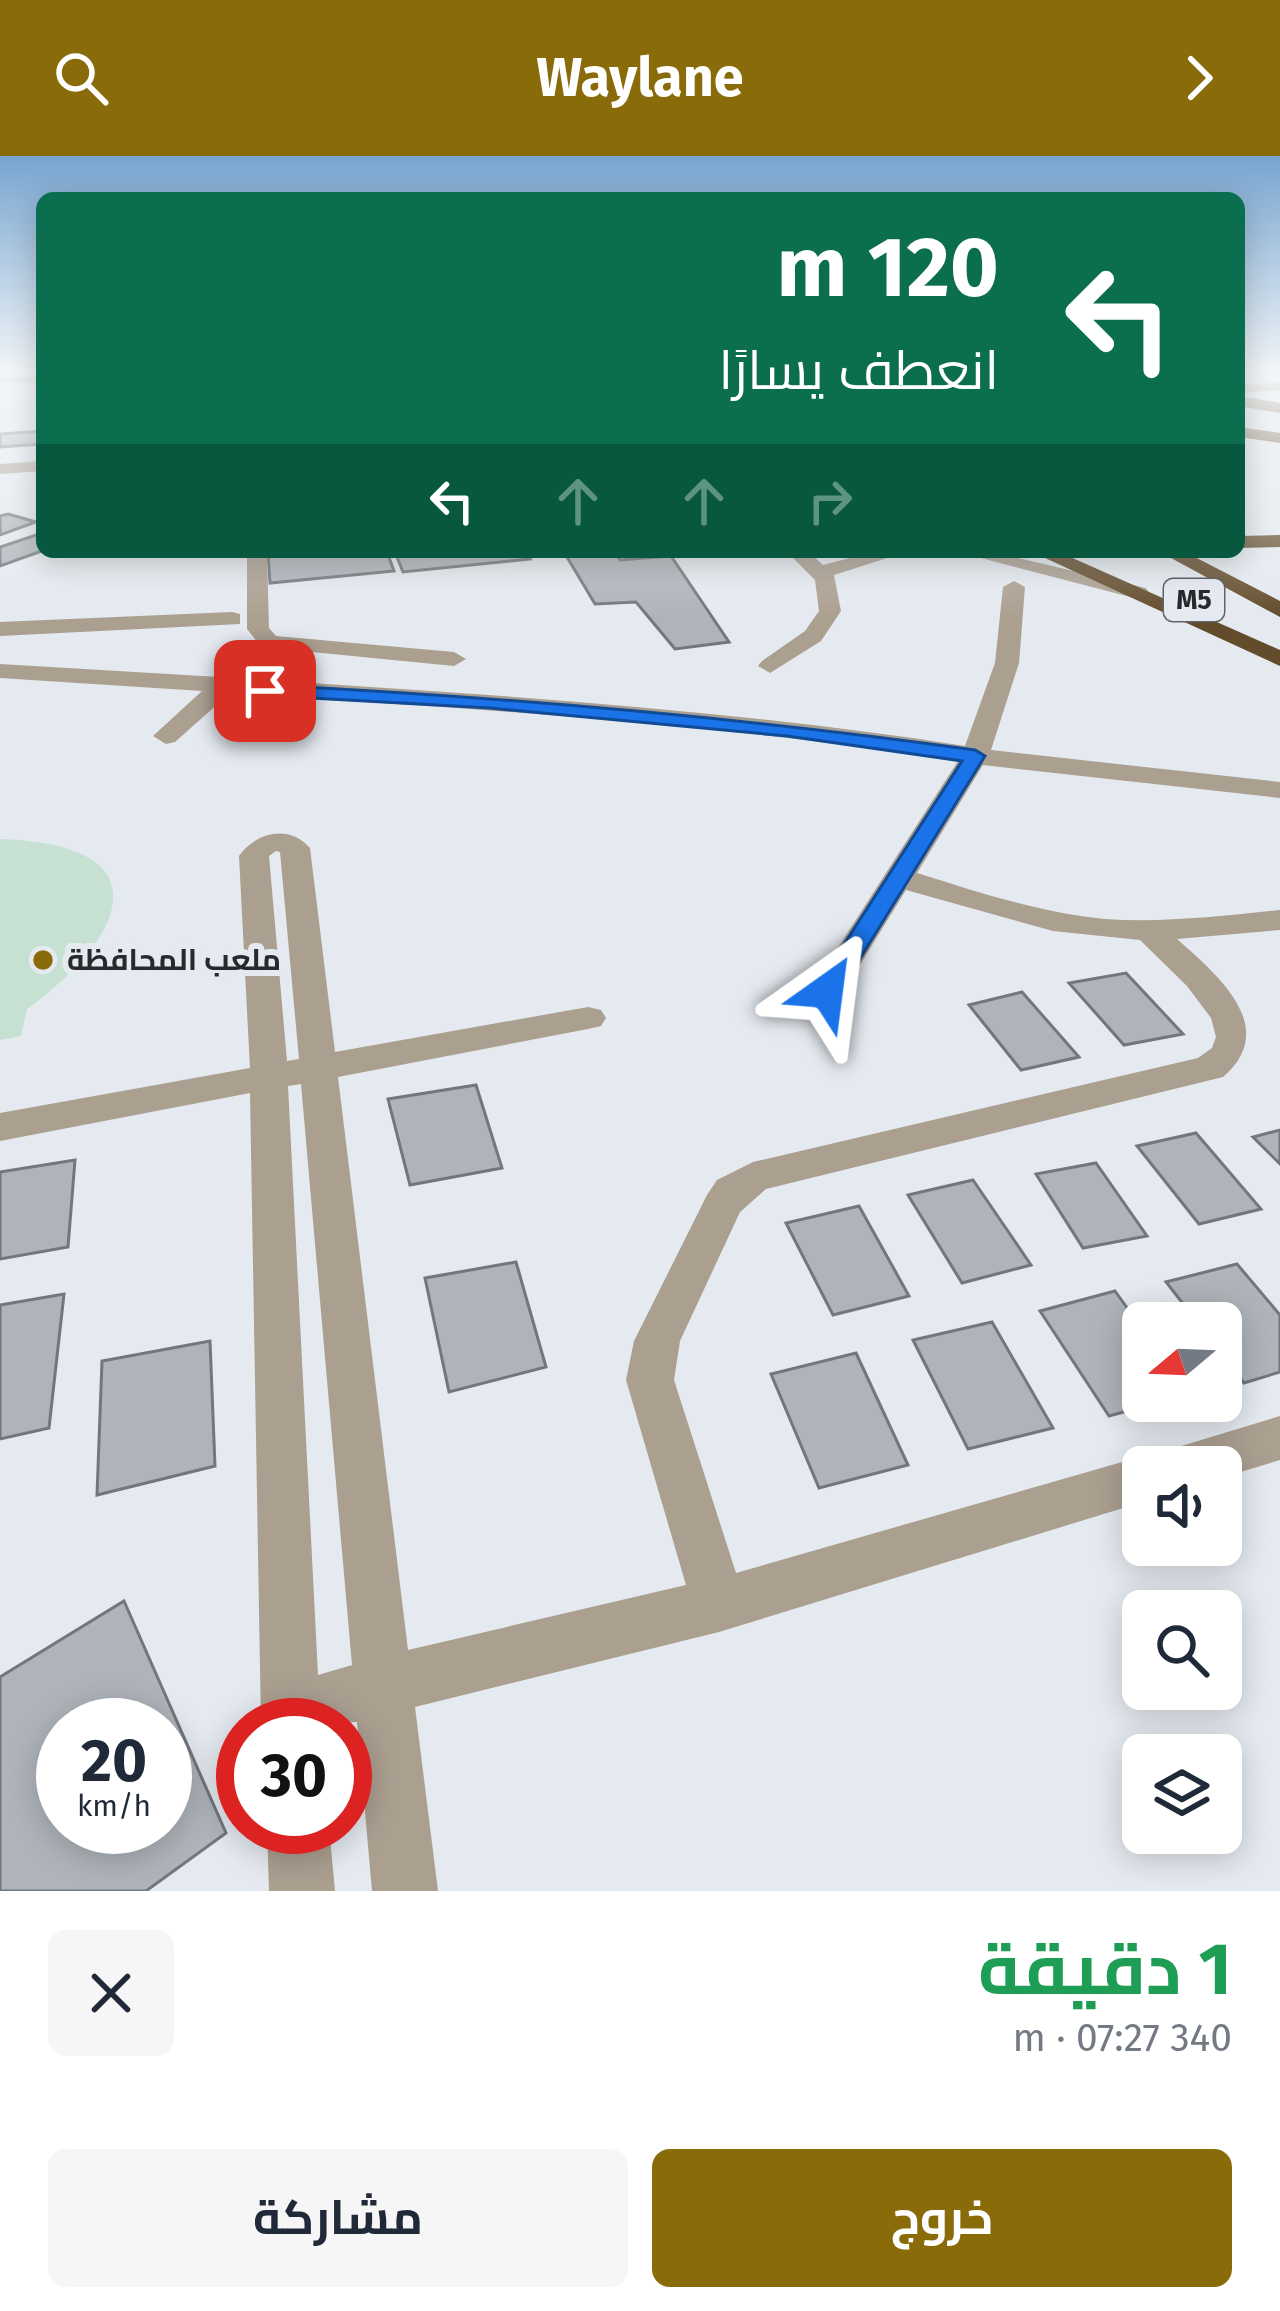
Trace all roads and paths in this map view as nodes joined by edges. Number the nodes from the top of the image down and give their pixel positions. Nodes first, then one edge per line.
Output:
1 (36, 469) edge
2 (0, 472) edge
3 (1258, 519) dead end
4 (1280, 520) edge
5 (1280, 541) edge
6 (1245, 542) edge
7 (236, 558) edge
8 (257, 558) edge
9 (993, 558) edge
10 (1056, 558) edge
11 (1181, 558) edge
12 (820, 562) edge
13 (1127, 562) dead end
14 (1014, 587) dead end
15 (1138, 593) junction
16 (1280, 610) edge
17 (232, 619) junction
18 (0, 629) edge
19 (1280, 647) edge
20 (454, 658) dead end
21 (1280, 659) edge
22 (770, 665) dead end
23 (0, 671) edge
24 (220, 688) junction
25 (166, 736) dead end
26 (975, 756) junction
27 (1280, 790) edge
28 (896, 877) junction
29 (1280, 920) edge
30 (1149, 930) junction
31 (827, 991) dead end
32 (588, 1018) dead end
33 (320, 1066) junction
34 (269, 1075) junction
35 (0, 1127) edge
36 (1280, 1438) edge
37 (1242, 1449) edge
38 (1122, 1485) edge
39 (718, 1605) junction
40 (380, 1686) junction
41 (290, 1698) edge
42 (348, 1698) edge
43 (300, 1854) edge
44 (302, 1891) edge
45 (405, 1891) edge

1 - 2 street
3 - 4 highway
5 - 6 highway
7 - 17 street
8 - 20 street
9 - 15 street
10 - 15 highway
11 - 16 highway
12 - 22 street
13 - 19 highway, M5
14 - 26 street
15 - 21 highway
17 - 18 street
17 - 24 street
23 - 24 street
24 - 25 street
24 - 26 street
26 - 27 street
26 - 28 street
28 - 30 street
28 - 31 street
29 - 30 street
30 - 39 street
32 - 33 street
33 - 34 street
33 - 34 street
33 - 40 street
34 - 35 street
34 - 41 street
36 - 37 street
38 - 39 street
39 - 40 street
40 - 42 street
40 - 45 street
43 - 44 street

